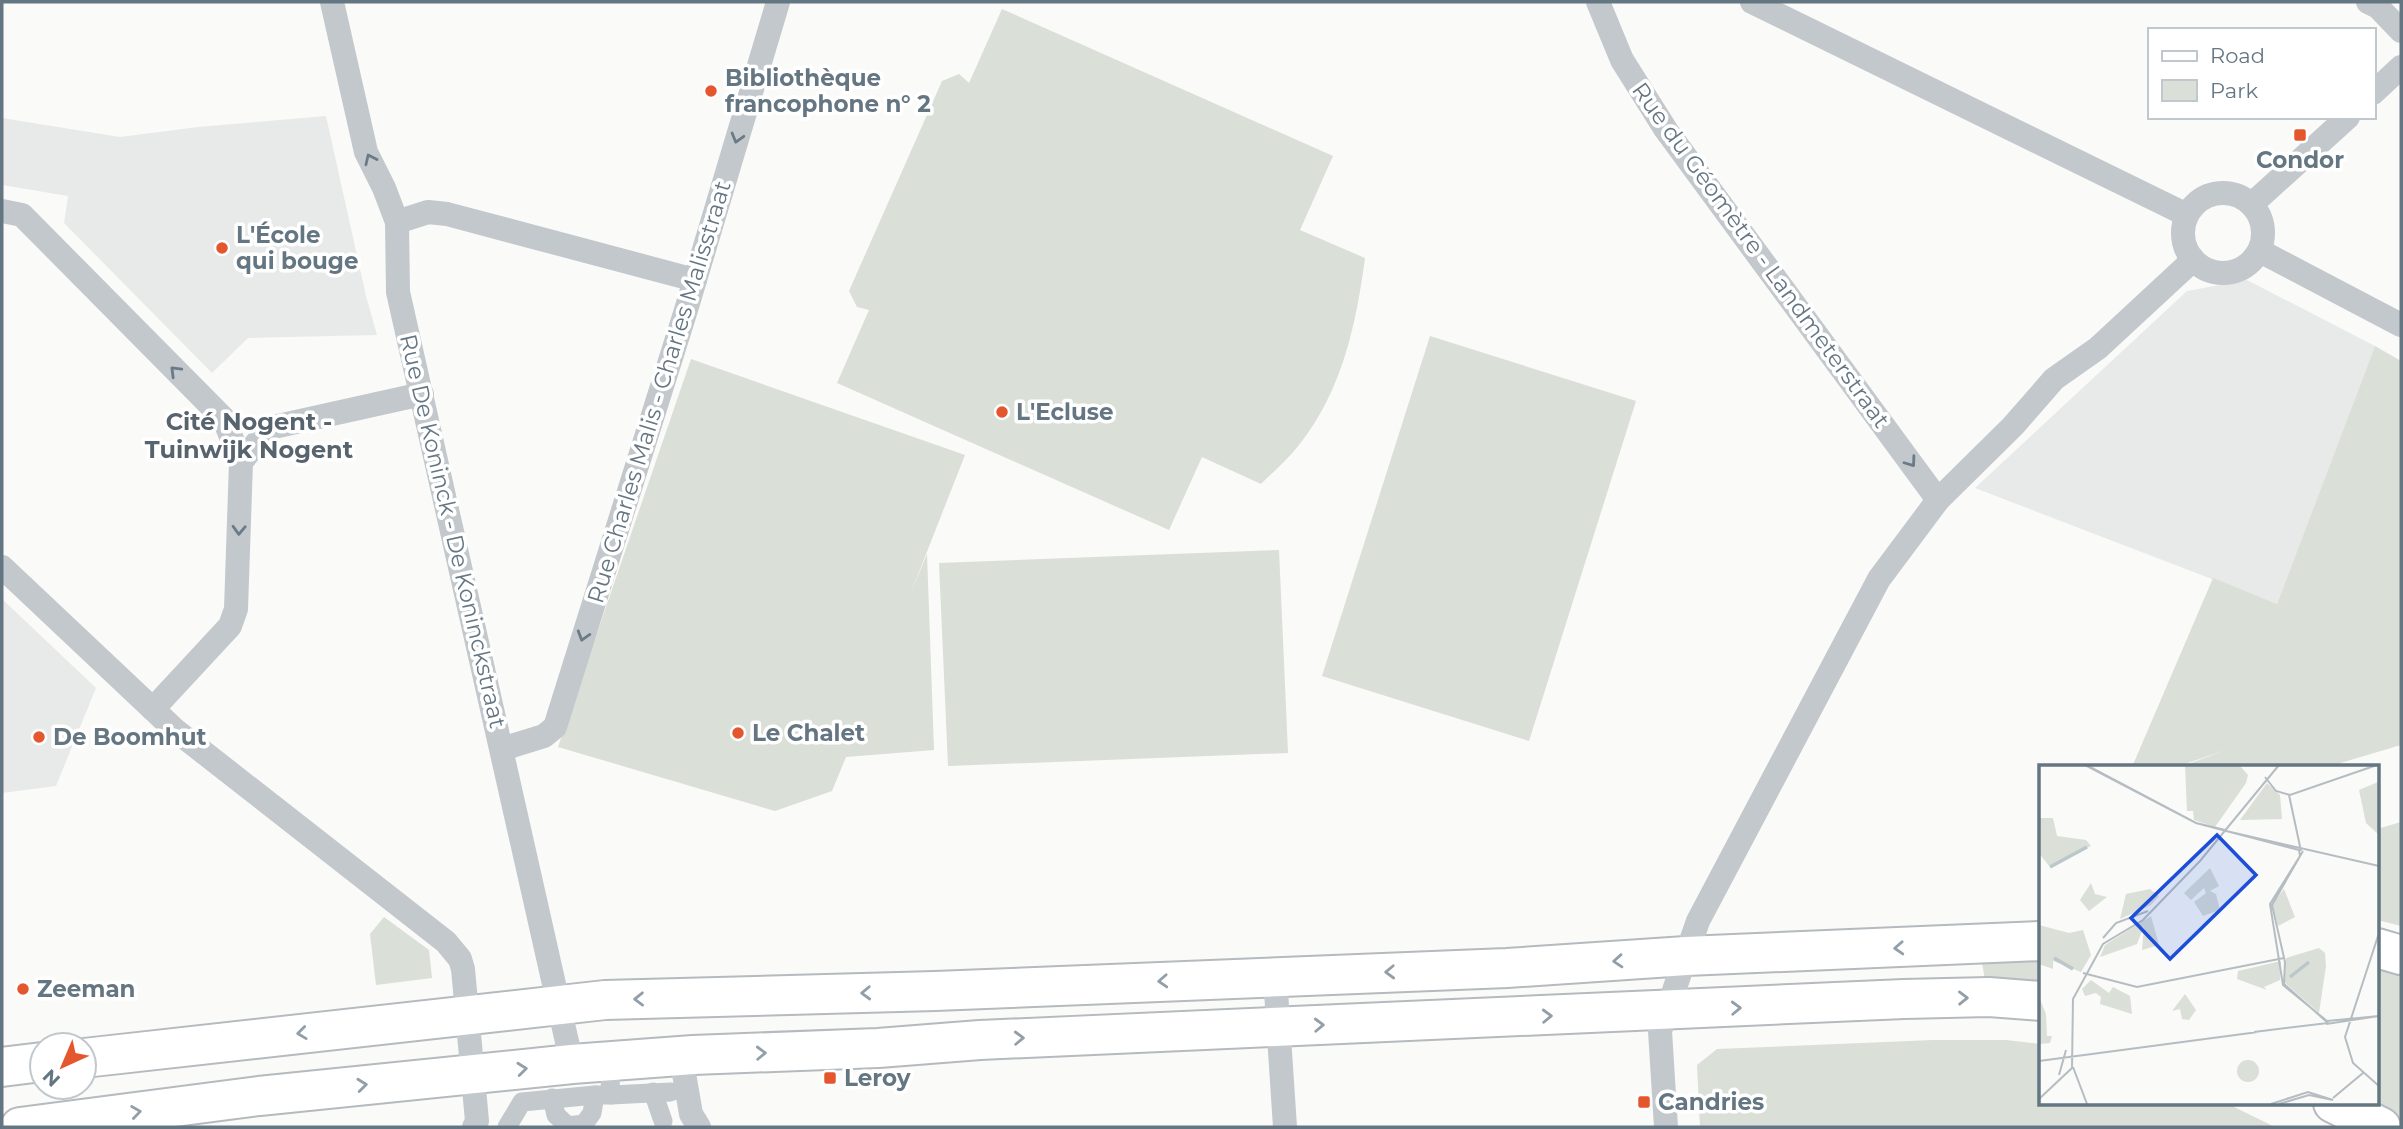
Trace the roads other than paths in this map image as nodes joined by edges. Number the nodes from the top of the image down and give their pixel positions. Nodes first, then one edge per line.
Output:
1 (332, 2) edge
2 (778, 2) edge
3 (1598, 2) edge
4 (1752, 2) edge
5 (2368, 2) edge
6 (2401, 31) edge
7 (2401, 66) edge
8 (2375, 91) edge
9 (2346, 119) edge
10 (2252, 204) junction
11 (2, 211) edge
12 (2187, 215) junction
13 (397, 222) junction
14 (2260, 251) junction
15 (2193, 260) junction
16 (695, 280) junction
17 (2401, 325) edge
18 (422, 394) junction
19 (224, 419) junction
20 (269, 428) junction
21 (241, 462) junction
22 (1938, 500) junction
23 (2, 567) edge
24 (153, 709) junction
25 (502, 749) junction
26 (2039, 941) edge
27 (2378, 948) edge
28 (2401, 955) edge
29 (1686, 956) junction
30 (1275, 976) junction
31 (2039, 1001) edge
32 (558, 1005) junction
33 (1667, 1010) junction
34 (468, 1015) junction
35 (1278, 1027) junction
36 (98, 1056) edge
37 (28, 1064) edge
38 (572, 1064) junction
39 (2, 1067) edge
40 (472, 1074) junction
41 (668, 1080) junction
42 (605, 1090) junction
43 (552, 1098) junction
44 (2335, 1104) edge
45 (663, 1121) dead end
46 (20, 1127) edge
47 (474, 1127) edge
48 (507, 1127) edge
49 (699, 1127) edge
50 (1285, 1127) edge
51 (1666, 1127) edge
52 (2381, 1127) edge

13 -> 1 street, Rue De Koninck - De Koninckstraat
2 -> 16 street, Rue Charles Malis - Charles Malisstraat
3 -> 22 street, Rue du Géomètre - Landmeterstraat
4 - 12 street
5 - 6 street
7 - 8 street
9 - 10 street
10 - 12 street
10 - 14 street
19 -> 11 street
12 - 15 street
13 - 16 street
13 - 18 street, Rue De Koninck - De Koninckstraat
14 - 15 street
14 - 17 street
15 - 22 street
16 -> 25 street, Rue Charles Malis - Charles Malisstraat
18 - 20 street
18 - 25 street, Rue De Koninck - De Koninckstraat
19 - 20 street
19 - 21 street
20 - 21 street
21 -> 24 street
22 - 29 street
23 - 24 street
24 - 34 street
25 - 32 street, Rue De Koninck - De Koninckstraat
26 -> 29 main road
27 - 28 main road
29 -> 30 main road
29 - 33 street
30 -> 32 main road
30 - 35 street
33 -> 31 main road
32 - 34 main road
32 - 38 street, Rue De Koninck - De Koninckstraat
35 -> 33 main road
33 - 51 street
34 -> 36 main road
34 - 40 street
41 -> 35 main road
35 - 50 street
37 - 39 main road
40 -> 38 main road
38 - 41 main road
46 -> 40 main road
40 - 47 street
41 - 42 street
41 - 45 street
41 - 49 street
42 - 43 street
42 - 43 street
43 - 48 street
44 - 52 main road

